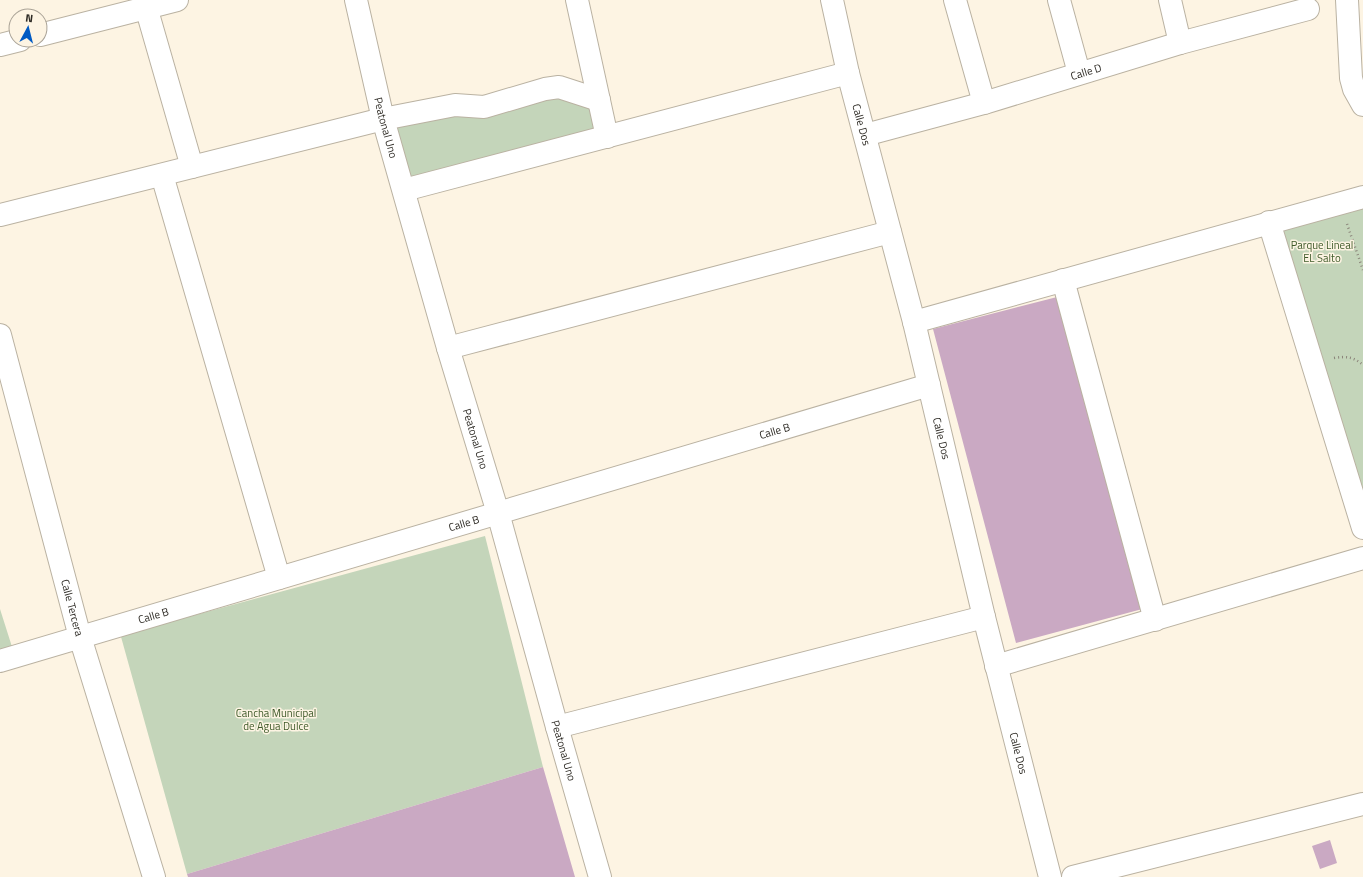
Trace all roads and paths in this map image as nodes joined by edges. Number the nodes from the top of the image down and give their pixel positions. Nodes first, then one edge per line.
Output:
1 (177, 0) edge
2 (356, 0) edge
3 (577, 0) edge
4 (832, 0) edge
5 (955, 0) edge
6 (1059, 0) edge
7 (1170, 0) edge
8 (1347, 0) edge
9 (145, 4) edge
10 (1308, 9) dead end
11 (1363, 22) edge
12 (48, 33) edge
13 (1180, 43) junction
14 (1350, 54) junction
15 (848, 73) junction
16 (1080, 73) junction
17 (599, 100) junction
18 (984, 103) junction
19 (1363, 105) edge
20 (383, 119) junction
21 (865, 135) junction
22 (607, 137) junction
23 (192, 167) junction
24 (162, 175) junction
25 (404, 190) junction
26 (1363, 197) edge
27 (1339, 203) junction
28 (0, 215) edge
29 (1269, 222) junction
30 (890, 232) junction
31 (1363, 270) edge
32 (1063, 280) junction
33 (914, 322) junction
34 (0, 335) edge
35 (448, 348) junction
36 (1313, 365) junction
37 (1363, 365) edge
38 (929, 385) junction
39 (498, 513) junction
40 (1363, 528) edge
41 (1363, 558) edge
42 (279, 578) junction
43 (984, 617) junction
44 (1155, 620) junction
45 (80, 637) junction
46 (0, 660) edge
47 (996, 666) junction
48 (557, 727) junction
49 (1363, 804) edge
50 (154, 877) edge
51 (600, 877) edge
52 (1050, 877) edge
53 (1073, 877) edge

1 - 9 main road
2 - 20 main road, Peatonal Uno
3 - 17 main road
4 - 15 main road, Calle Dos
5 - 18 main road
6 - 16 main road
7 - 13 main road
8 - 14 main road
9 - 12 main road
9 - 23 main road
10 - 13 main road, Calle D
11 - 14 main road
13 - 16 main road, Calle D
14 - 19 main road
15 - 21 main road, Calle Dos
15 - 22 main road
16 - 18 main road, Calle D
17 - 20 main road
17 - 22 main road
18 - 21 main road, Calle D
20 - 23 main road
20 - 25 main road, Peatonal Uno
21 - 30 main road, Calle Dos
22 - 25 main road
23 - 24 main road
24 - 28 main road
24 - 42 main road
25 - 35 main road, Peatonal Uno
26 - 27 main road
27 - 29 main road
27 - 31 path
29 - 32 main road
29 - 36 main road
30 - 33 main road, Calle Dos
30 - 35 main road
32 - 33 main road
32 - 44 main road
33 - 38 main road, Calle Dos
34 - 45 main road, Calle Tercera
35 - 39 main road, Peatonal Uno
36 - 37 path
36 - 40 main road
38 - 39 main road, Calle B
38 - 43 main road, Calle Dos
39 - 42 main road, Calle B
39 - 48 main road, Peatonal Uno
41 - 44 main road
42 - 45 main road, Calle B
43 - 47 main road, Calle Dos
43 - 48 main road
44 - 47 main road
45 - 46 main road, Calle B
45 - 50 main road, Calle Tercera
47 - 52 main road, Calle Dos
48 - 51 main road, Peatonal Uno
49 - 53 main road

